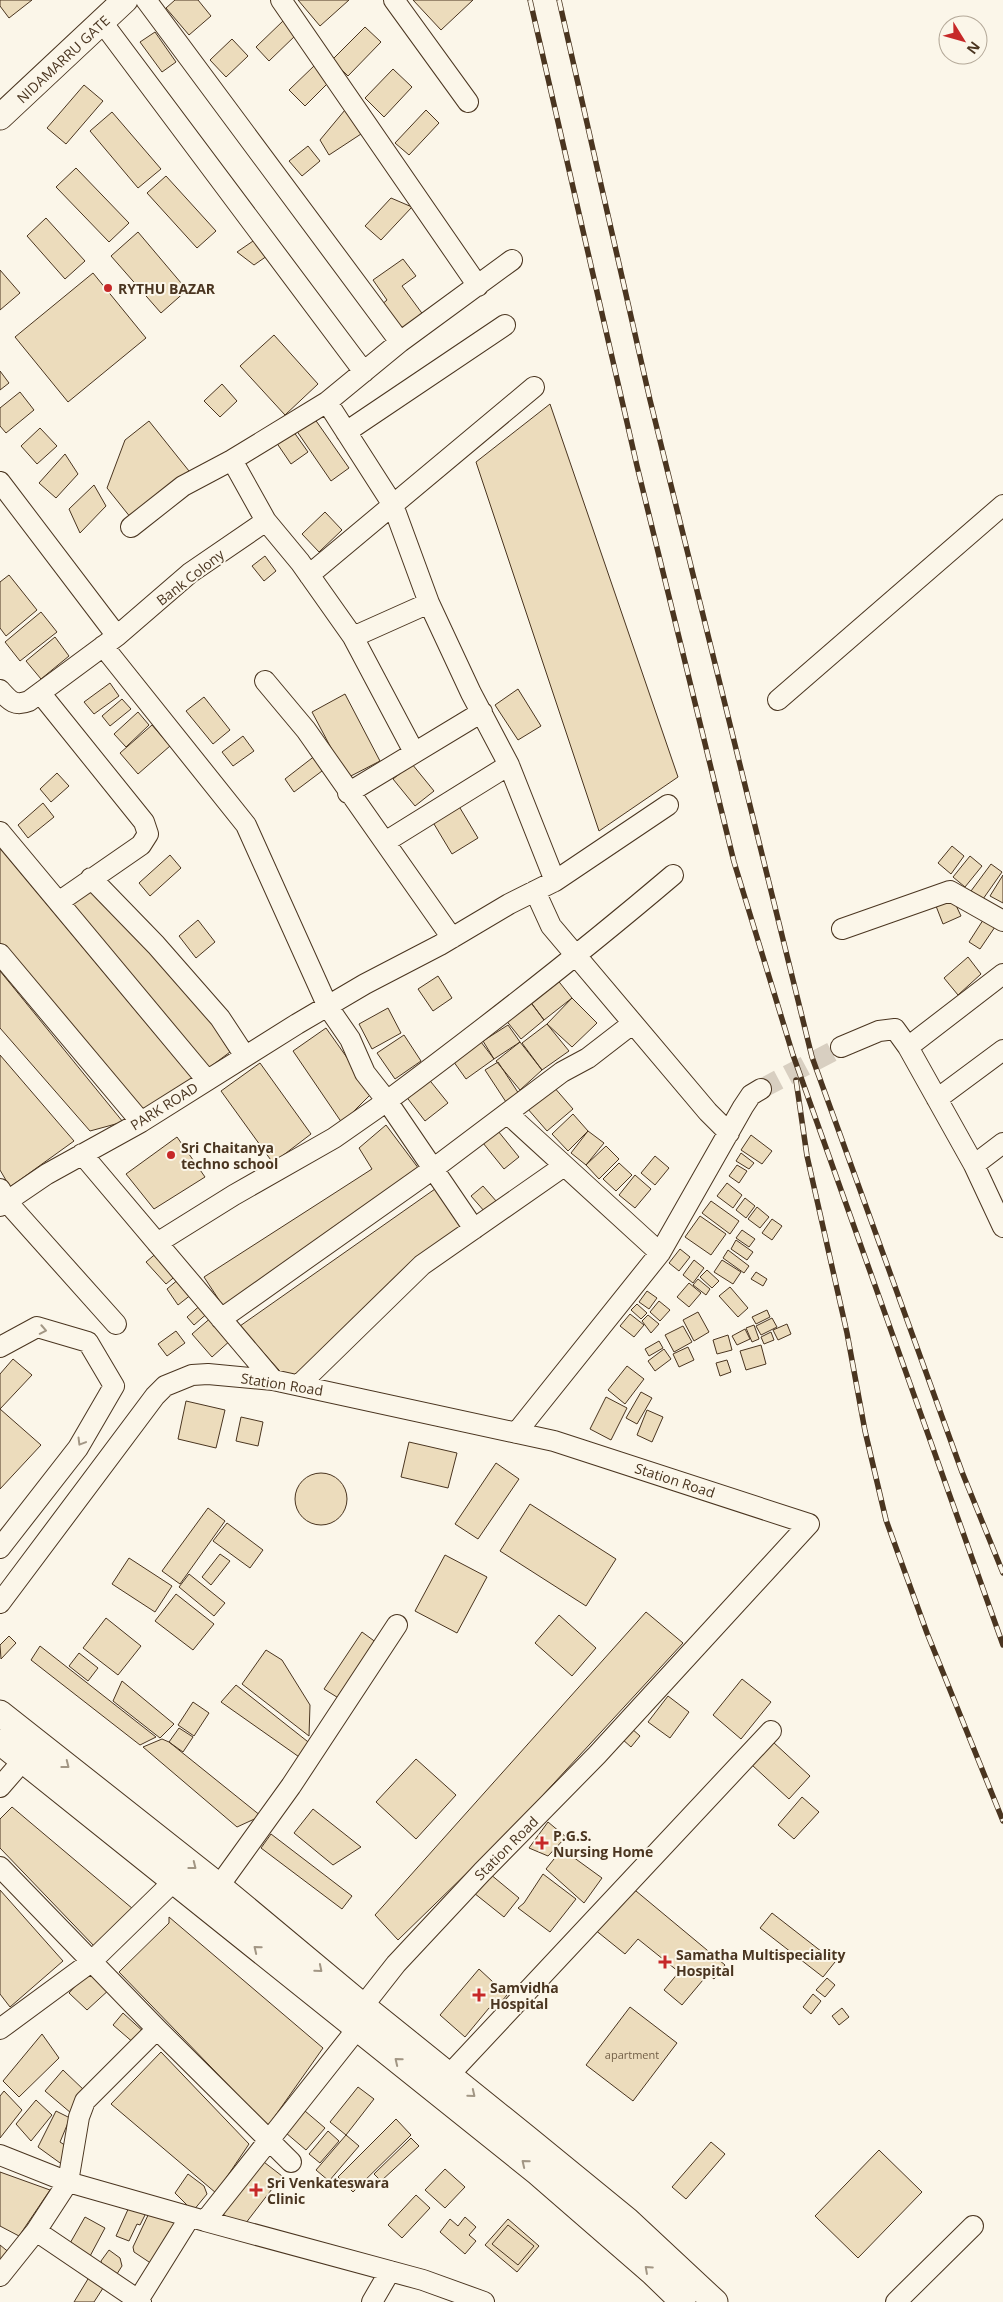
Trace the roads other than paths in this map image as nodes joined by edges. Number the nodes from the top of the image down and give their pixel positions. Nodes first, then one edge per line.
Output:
1 (126, 0) edge
2 (146, 0) edge
3 (281, 0) edge
4 (394, 0) edge
5 (102, 22) junction
6 (468, 102) dead end
7 (0, 117) edge
8 (512, 260) dead end
9 (478, 286) junction
10 (505, 325) dead end
11 (400, 342) junction
12 (364, 372) junction
13 (534, 387) dead end
14 (327, 402) junction
15 (346, 432) junction
16 (232, 460) junction
17 (0, 482) edge
18 (393, 505) junction
19 (1003, 505) edge
20 (266, 521) junction
21 (131, 527) dead end
22 (309, 574) junction
23 (429, 603) junction
24 (353, 637) junction
25 (110, 641) junction
26 (265, 681) dead end
27 (0, 690) edge
28 (41, 694) junction
29 (778, 700) dead end
30 (482, 712) junction
31 (414, 752) junction
32 (509, 765) junction
33 (348, 793) junction
34 (668, 805) dead end
35 (0, 832) edge
36 (385, 842) junction
37 (673, 875) dead end
38 (91, 878) junction
39 (555, 881) junction
40 (535, 891) junction
41 (60, 902) junction
42 (1003, 921) edge
43 (842, 930) dead end
44 (452, 938) junction
45 (0, 954) edge
46 (577, 956) junction
47 (1003, 974) edge
48 (328, 1007) junction
49 (632, 1024) junction
50 (841, 1047) tunnel mouth
51 (908, 1047) junction
52 (1003, 1050) edge
53 (245, 1056) junction
54 (206, 1079) junction
55 (761, 1089) tunnel mouth
56 (937, 1099) junction
57 (387, 1100) junction
58 (508, 1114) junction
59 (141, 1122) junction
60 (729, 1133) junction
61 (1003, 1142) edge
62 (82, 1154) junction
63 (974, 1165) junction
64 (564, 1166) junction
65 (433, 1169) junction
66 (2, 1199) edge
67 (1003, 1227) edge
68 (474, 1229) junction
69 (156, 1243) junction
70 (660, 1253) junction
71 (221, 1319) junction
72 (116, 1324) dead end
73 (0, 1347) edge
74 (273, 1380) junction
75 (299, 1385) junction
76 (516, 1433) junction
77 (0, 1548) edge
78 (0, 1603) edge
79 (397, 1626) dead end
80 (0, 1713) edge
81 (771, 1731) dead end
82 (0, 1742) edge
83 (30, 1752) junction
84 (0, 1787) edge
85 (0, 1868) edge
86 (173, 1882) junction
87 (219, 1886) junction
88 (91, 1962) junction
89 (360, 2017) junction
90 (0, 2029) edge
91 (157, 2029) junction
92 (449, 2075) junction
93 (267, 2141) junction
94 (0, 2155) edge
95 (292, 2162) dead end
96 (68, 2182) junction
97 (198, 2219) junction
98 (973, 2226) dead end
99 (36, 2231) junction
100 (390, 2270) junction
101 (0, 2276) edge
102 (461, 2298) edge
103 (907, 2298) edge
104 (139, 2301) edge
105 (372, 2302) edge
106 (484, 2302) edge
107 (683, 2302) edge
108 (715, 2302) edge

1 - 5 main road, NIDAMARRU GATE
2 - 11 street
3 - 9 street
4 - 6 street
5 - 7 main road, NIDAMARRU GATE
5 - 12 street
8 - 9 street
9 - 11 street
10 - 15 street
11 - 12 street
12 - 14 street
13 - 18 street
14 - 15 street
14 - 16 street
15 - 18 street
16 - 20 street
16 - 21 street
17 - 25 street
18 - 22 street
18 - 23 street
19 - 29 street
20 - 22 street
20 - 25 street, Bank Colony
22 - 24 street
23 - 24 street
23 - 30 street
24 - 31 street
25 - 28 street, Bank Colony
25 - 48 street
26 - 33 street
27 - 28 street
28 - 38 street
30 - 31 street
30 - 32 street
31 - 33 street
32 - 36 street
32 - 39 street
33 - 36 street
34 - 39 street, PARK ROAD
35 - 41 street
36 - 44 street
37 - 46 street
38 - 41 street
38 - 53 street
39 - 40 street, PARK ROAD
40 - 44 street, PARK ROAD
40 - 46 street
41 - 54 street
42 - 43 street
44 - 48 street, PARK ROAD
45 - 59 street
46 - 49 street
46 - 57 street
47 - 51 street
48 - 53 street, PARK ROAD
48 - 57 street
49 - 58 street
49 - 60 street
50 - 51 street
51 - 56 street
52 - 56 street
53 - 54 street, PARK ROAD
54 - 59 street, PARK ROAD
55 - 60 street
56 - 63 street
57 - 65 street
57 - 69 street
58 - 64 street
58 - 65 street
59 - 62 street, PARK ROAD
60 - 70 street
61 - 63 street
62 - 66 street, PARK ROAD
62 - 69 street
63 - 67 street
64 - 68 street
64 - 70 street
65 - 68 street
65 - 71 street
66 - 72 street
68 - 75 street
69 - 71 street
70 - 76 street
71 - 74 street
73 -> 77 street
74 - 75 street, Station Road
74 - 78 street, Station Road
75 - 76 street, Station Road
76 - 89 street, Station Road
79 - 87 street
80 - 83 main road
81 - 92 street
82 - 83 main road
83 - 84 street
83 - 86 main road
83 -> 87 main road
85 - 88 street
86 - 88 street
89 -> 86 main road
87 -> 89 main road
88 - 90 street
88 - 91 street
89 - 92 main road
89 - 93 street
107 -> 89 main road
91 - 93 street
91 - 96 street
92 -> 108 main road
93 - 95 street
93 - 97 street
94 - 96 street
96 - 97 street
96 - 99 street
97 - 100 street
97 - 104 street
98 - 103 street
99 - 101 street
99 - 104 street
100 - 102 street
100 - 105 street
102 - 106 street

